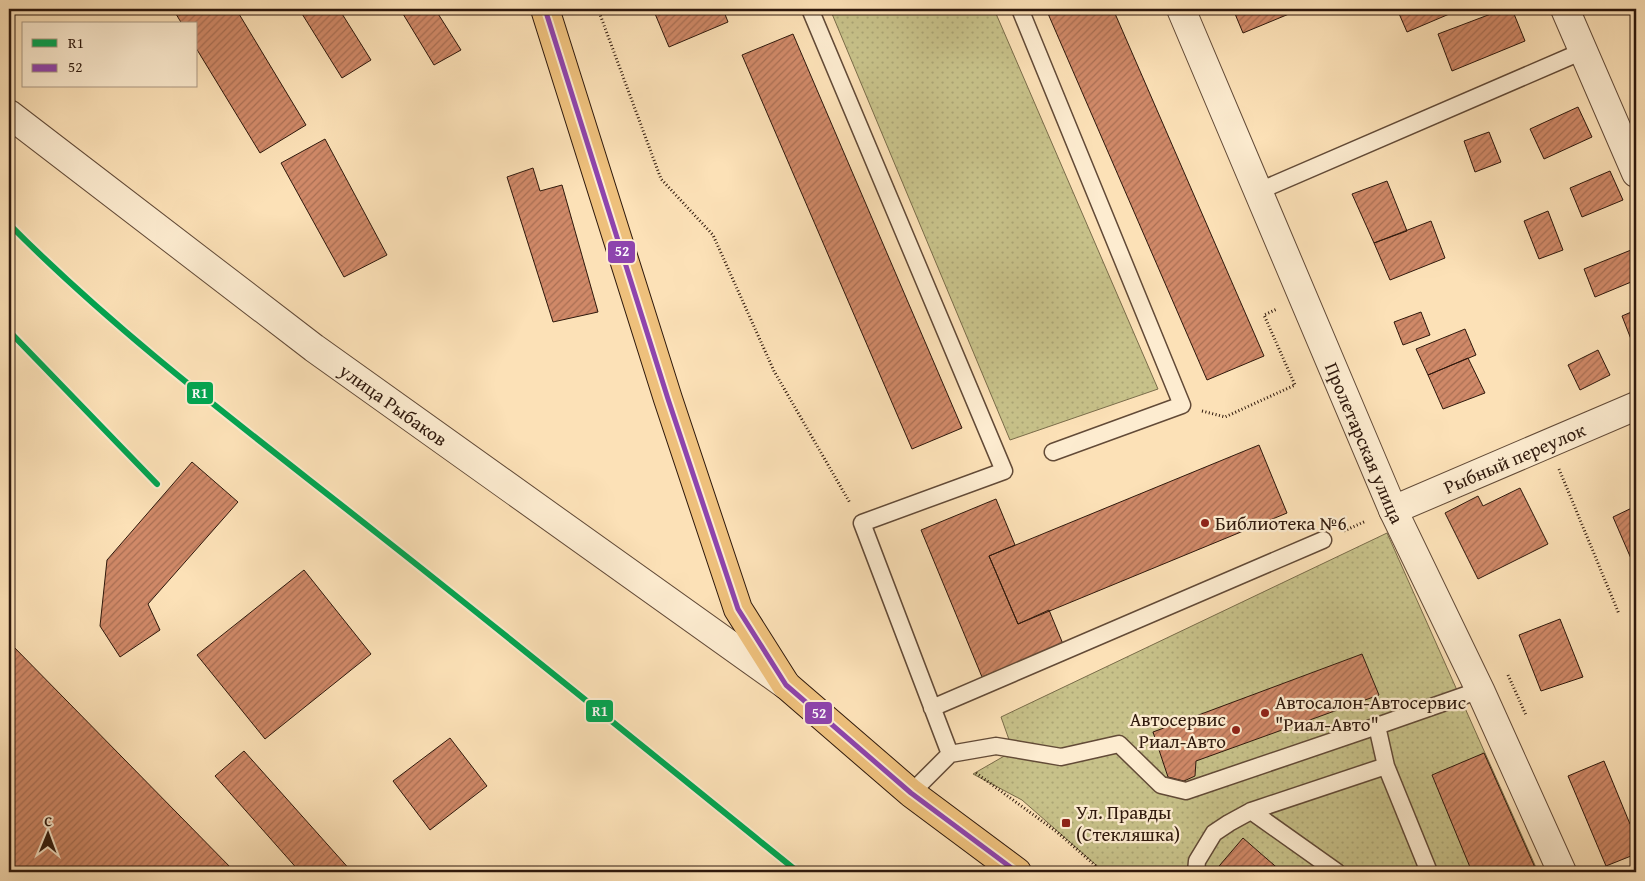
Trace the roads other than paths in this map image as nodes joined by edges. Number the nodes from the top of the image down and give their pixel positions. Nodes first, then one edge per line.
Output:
1 (545, 9) edge
2 (810, 9) edge
3 (1020, 9) edge
4 (1181, 9) edge
5 (1565, 9) edge
6 (1583, 50) junction
7 (9, 114) edge
8 (1636, 174) edge
9 (1259, 191) junction
10 (1636, 406) edge
11 (1053, 452) dead end
12 (1393, 510) junction
13 (1323, 540) road end
14 (786, 685) junction
15 (1480, 690) junction
16 (932, 708) junction
17 (1377, 726) junction
18 (950, 754) junction
19 (1386, 766) junction
20 (911, 793) junction
21 (1251, 811) junction
22 (1017, 872) edge
23 (1196, 872) edge
24 (1337, 872) edge
25 (1429, 872) edge
26 (1562, 872) edge

1 - 14 main road
2 - 16 lane
3 - 11 lane
4 - 9 street, Пролетарская улица
5 - 6 street
6 - 8 street
6 - 9 lane
7 - 14 street, улица Рыбаков
9 - 12 street, Пролетарская улица
10 - 12 street, Рыбный переулок
12 - 15 street, Пролетарская улица
13 - 16 lane
14 - 20 main road
15 - 17 lane
15 - 26 street, Пролетарская улица
16 - 18 lane
17 - 18 lane
17 - 19 lane
18 - 20 lane
19 - 21 lane
19 - 25 lane
20 - 22 main road
21 - 23 lane
21 - 24 lane

